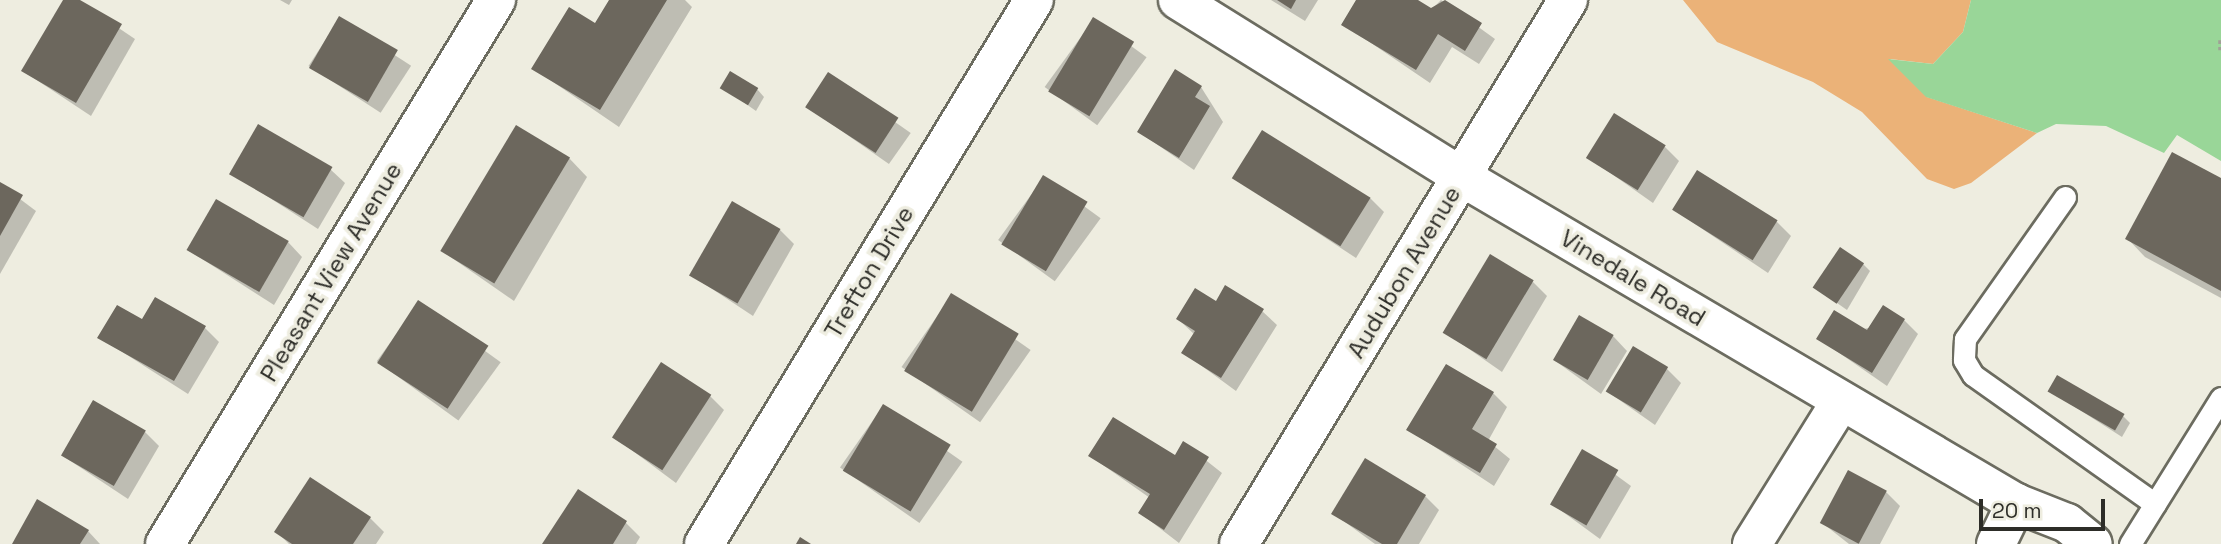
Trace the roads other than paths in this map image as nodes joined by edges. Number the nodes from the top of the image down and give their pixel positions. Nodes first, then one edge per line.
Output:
1 (496, 0) edge
2 (1034, 0) edge
3 (1178, 0) edge
4 (1568, 0) edge
5 (1462, 177) junction
6 (2065, 197) dead end
7 (2221, 398) edge
8 (1841, 401) junction
9 (2016, 503) junction
10 (2155, 504) junction
11 (165, 544) edge
12 (704, 544) edge
13 (1239, 544) edge
14 (1752, 544) edge
15 (1996, 544) edge
16 (2093, 544) edge
17 (2130, 544) edge

1 - 11 street, Pleasant View Avenue
2 - 12 street, Trefton Drive
3 - 5 street, Vinedale Road
4 - 5 street, Audubon Avenue
5 - 8 street, Vinedale Road
5 - 13 street, Audubon Avenue
6 - 10 lane
7 - 10 lane
8 - 9 street, Vinedale Road
8 - 14 street
9 - 15 street
9 - 16 street, Vinedale Road
10 - 17 lane

